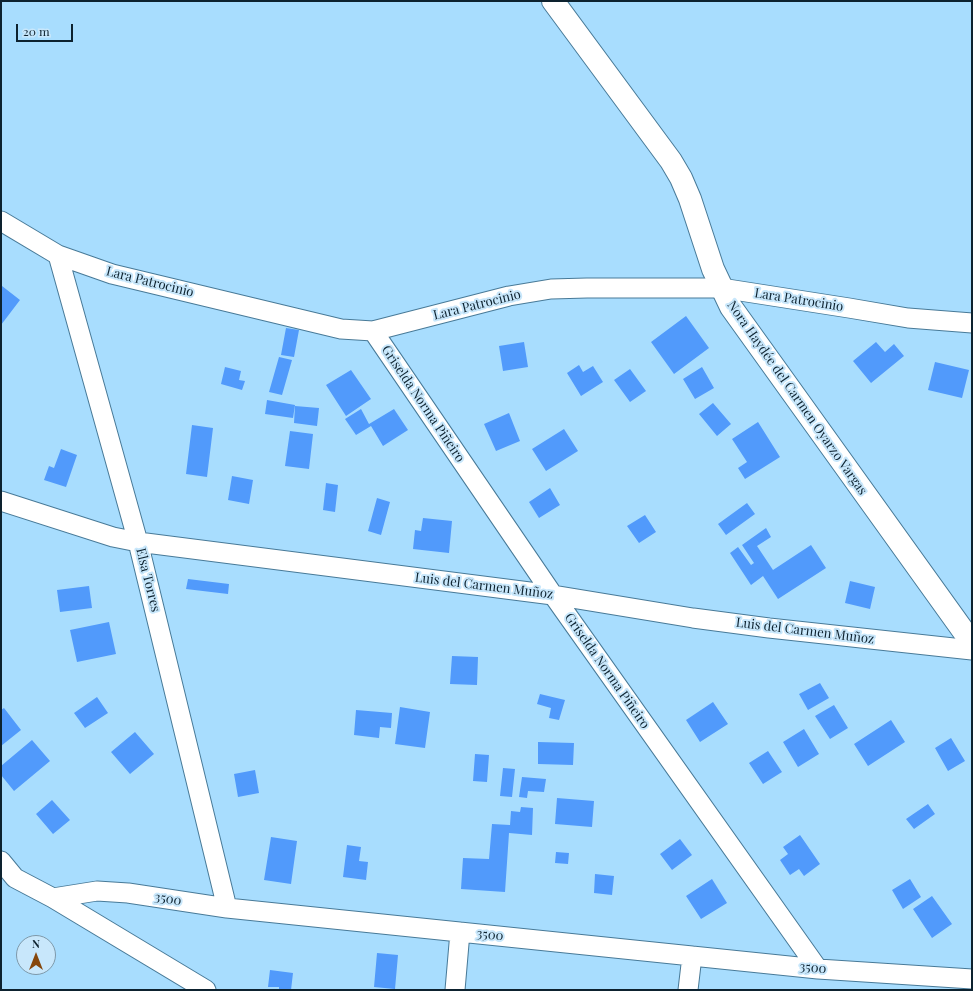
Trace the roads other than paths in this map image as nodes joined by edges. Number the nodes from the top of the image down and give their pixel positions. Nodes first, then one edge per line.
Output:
1 (553, 1) edge
2 (1, 221) edge
3 (58, 255) junction
4 (721, 288) junction
5 (972, 323) edge
6 (373, 331) junction
7 (1, 501) edge
8 (138, 542) junction
9 (553, 595) junction
10 (972, 643) edge
11 (972, 650) edge
12 (1, 861) edge
13 (8, 880) edge
14 (53, 898) junction
15 (227, 908) junction
16 (460, 932) junction
17 (692, 956) junction
18 (818, 968) junction
19 (972, 979) edge
20 (206, 990) edge
21 (455, 990) edge
22 (688, 990) edge

1 - 4 street, Nora Haydée del Carmen Oyarzo Vargas
2 - 3 street, Lara Patrocinio
3 - 6 street, Lara Patrocinio
3 - 8 street, Elsa Torres
4 - 5 street, Lara Patrocinio
4 - 6 street, Lara Patrocinio
4 - 10 street, Nora Haydée del Carmen Oyarzo Vargas
6 - 9 street, Griselda Norma Piñeiro
7 - 8 street, Luis del Carmen Muñoz
8 - 9 street, Luis del Carmen Muñoz
8 - 15 street, Elsa Torres
9 - 11 street, Luis del Carmen Muñoz
9 - 18 street, Griselda Norma Piñeiro
12 - 13 street
13 - 14 street
14 - 15 street, 3500
14 - 20 street
15 - 16 street, 3500
16 - 17 street, 3500
16 - 21 street
17 - 18 street, 3500
17 - 22 street
18 - 19 street, 3500

